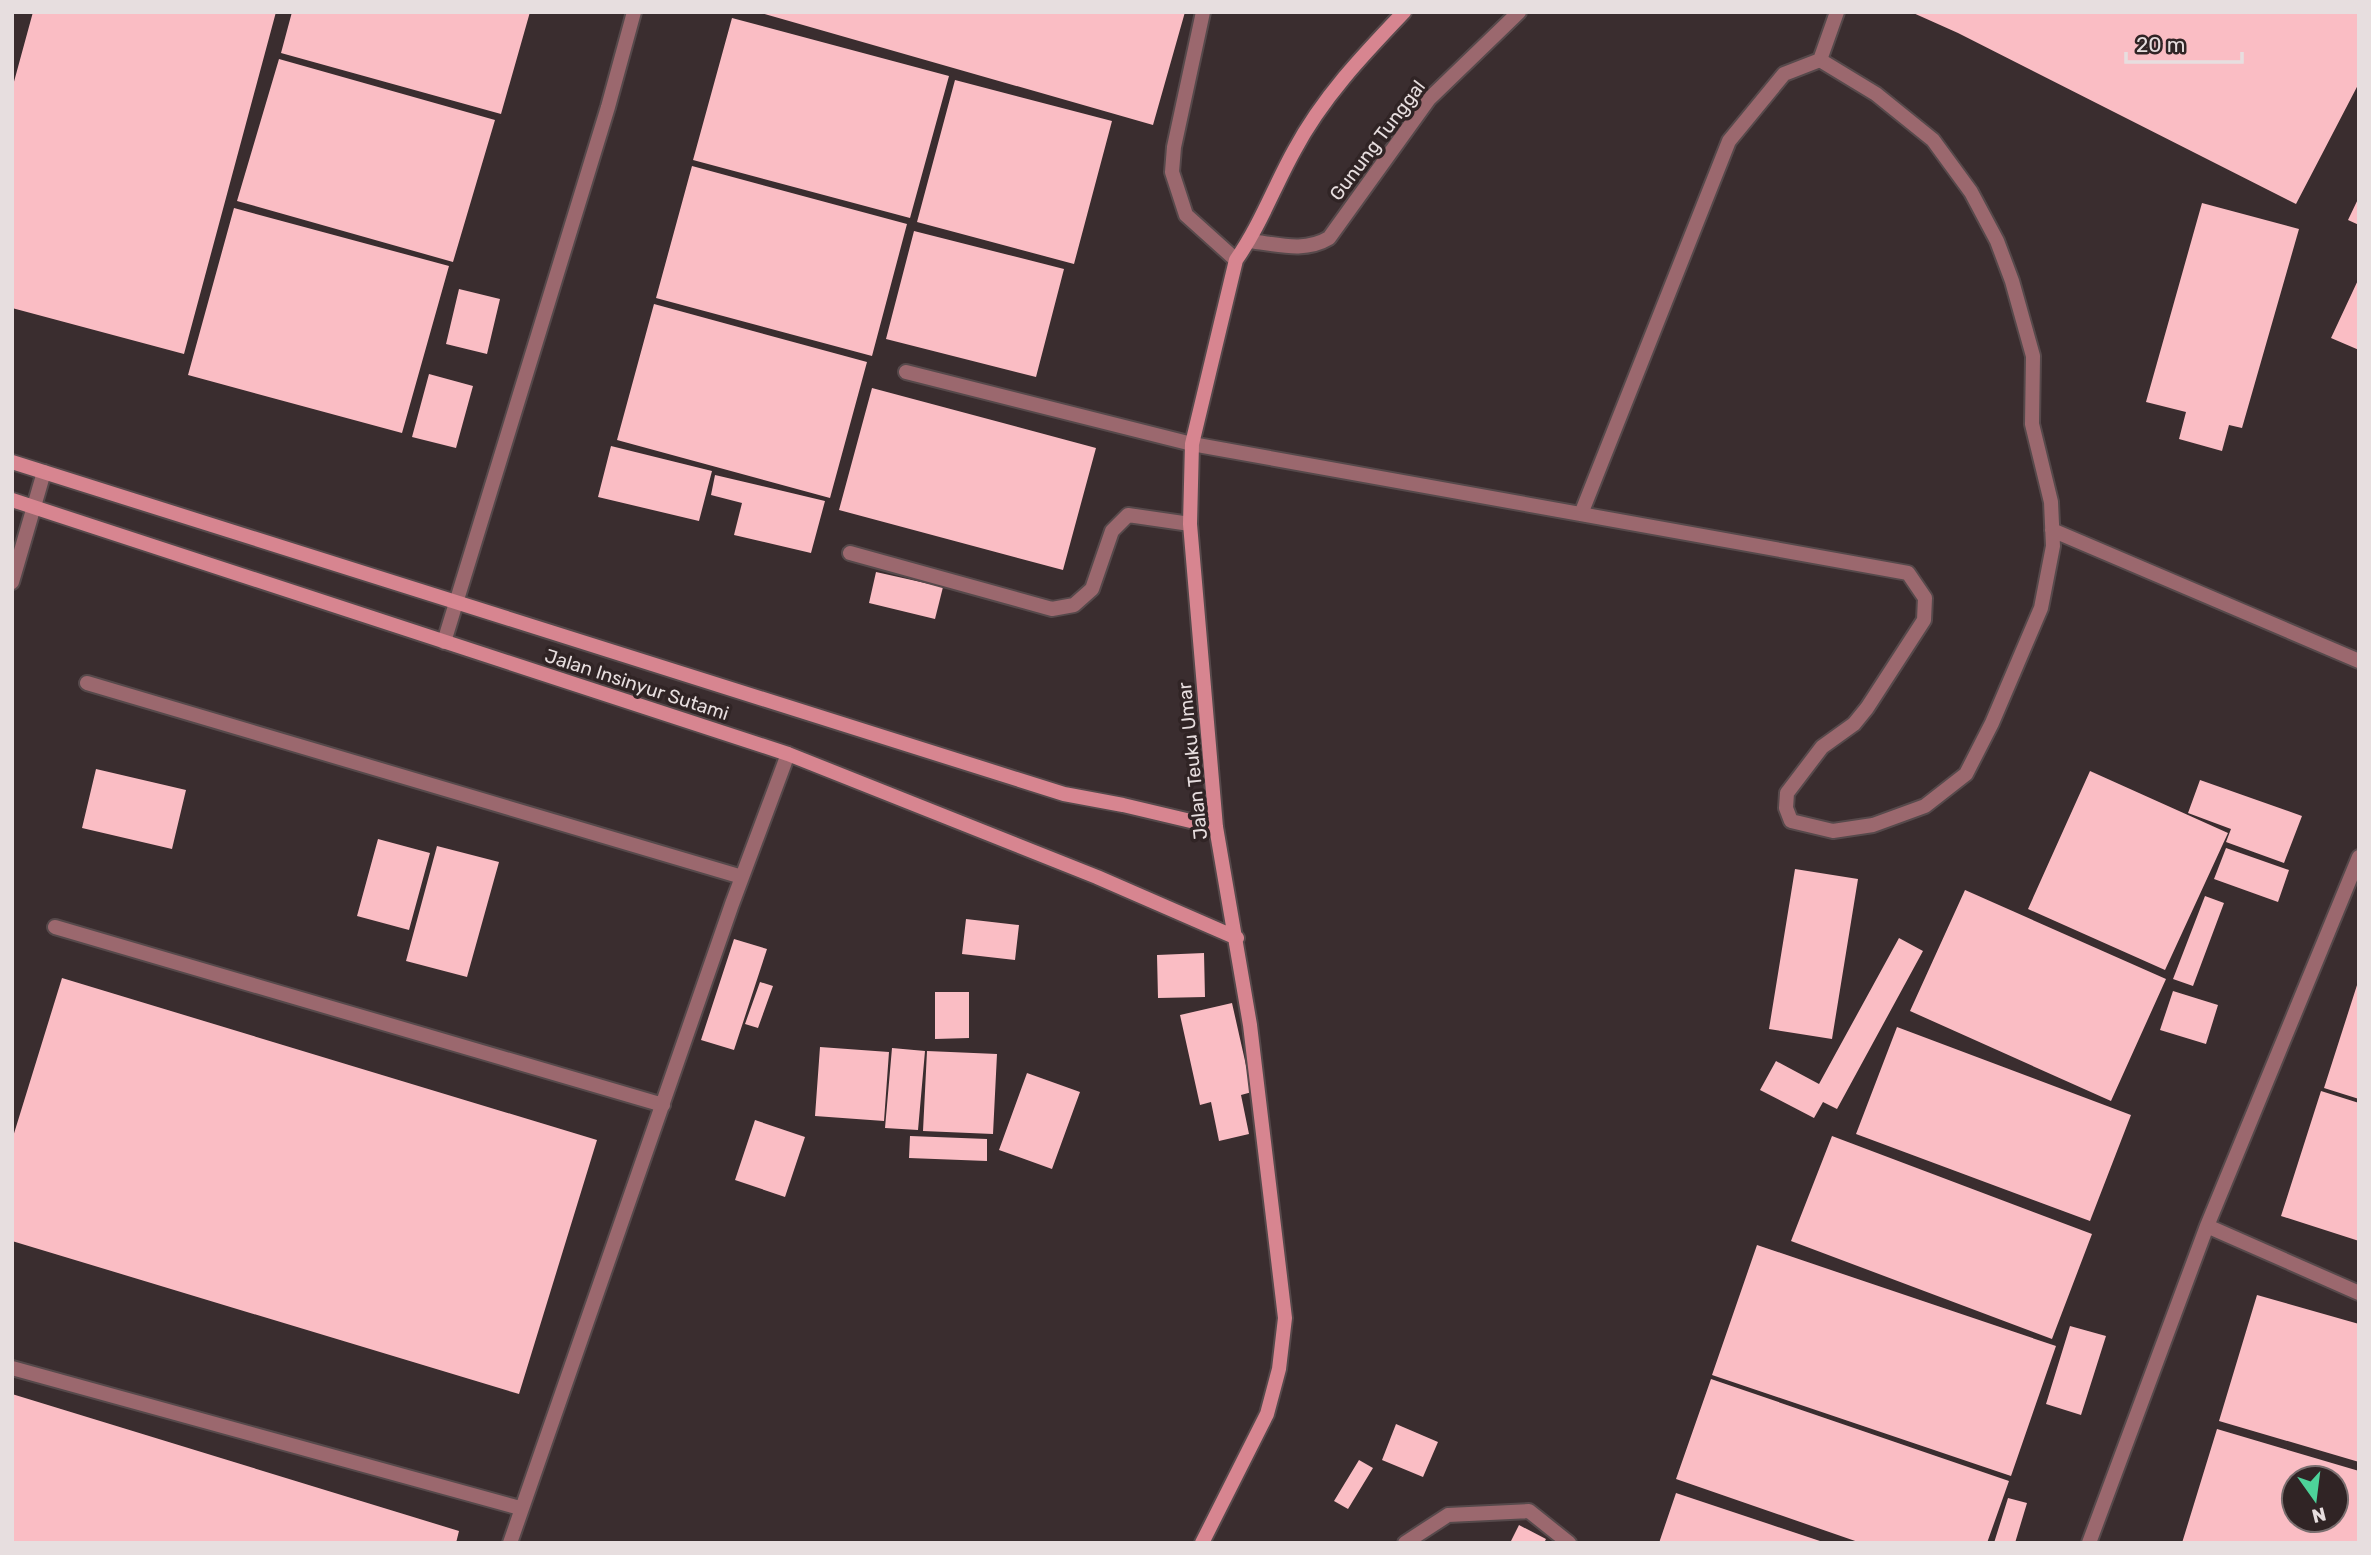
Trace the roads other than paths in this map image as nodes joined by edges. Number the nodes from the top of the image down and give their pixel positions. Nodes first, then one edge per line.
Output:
1 (634, 12) edge
2 (1203, 12) edge
3 (1404, 12) edge
4 (1519, 12) edge
5 (1837, 12) edge
6 (1820, 60) junction
7 (1249, 241) junction
8 (1236, 260) junction
9 (906, 372) dead end
10 (1192, 444) junction
11 (12, 462) edge
12 (44, 472) junction
13 (12, 500) edge
14 (34, 508) junction
15 (1581, 514) junction
16 (1190, 524) junction
17 (2052, 530) junction
18 (850, 553) dead end
19 (12, 582) edge
20 (455, 603) junction
21 (444, 642) junction
22 (2359, 660) edge
23 (87, 683) dead end
24 (788, 754) junction
25 (1216, 827) junction
26 (2359, 857) edge
27 (742, 877) junction
28 (55, 927) dead end
29 (1237, 938) junction
30 (663, 1105) junction
31 (2207, 1226) junction
32 (2359, 1293) edge
33 (12, 1368) edge
34 (520, 1508) junction
35 (510, 1543) edge
36 (1202, 1543) edge
37 (1405, 1543) edge
38 (1569, 1543) edge
39 (2089, 1543) edge

1 - 20 street
2 - 8 street
3 - 7 street, Jalan Teuku Umar
4 - 7 street, Gunung Tunggal
5 - 6 street
6 - 15 street
6 - 17 street
7 - 8 street, Jalan Teuku Umar
8 - 10 street, Jalan Teuku Umar
9 - 10 street
10 - 15 street
10 - 16 street, Jalan Teuku Umar
11 - 12 street, Jalan Insinyur Sutami
12 - 14 street
12 - 20 street, Jalan Insinyur Sutami
13 - 14 street, Jalan Insinyur Sutami
14 - 19 street
14 - 21 street, Jalan Insinyur Sutami
15 - 17 street
16 - 18 street
16 - 25 street, Jalan Teuku Umar
17 - 22 street
20 - 21 street
20 - 25 street, Jalan Insinyur Sutami
21 - 24 street, Jalan Insinyur Sutami
23 - 27 street
24 - 27 street
24 - 29 street, Jalan Insinyur Sutami
25 - 29 street, Jalan Teuku Umar
26 - 31 street
27 - 30 street
28 - 30 street
29 - 36 street, Jalan Teuku Umar
30 - 34 street
31 - 32 street
31 - 39 street
33 - 34 street
34 - 35 street
37 - 38 street

